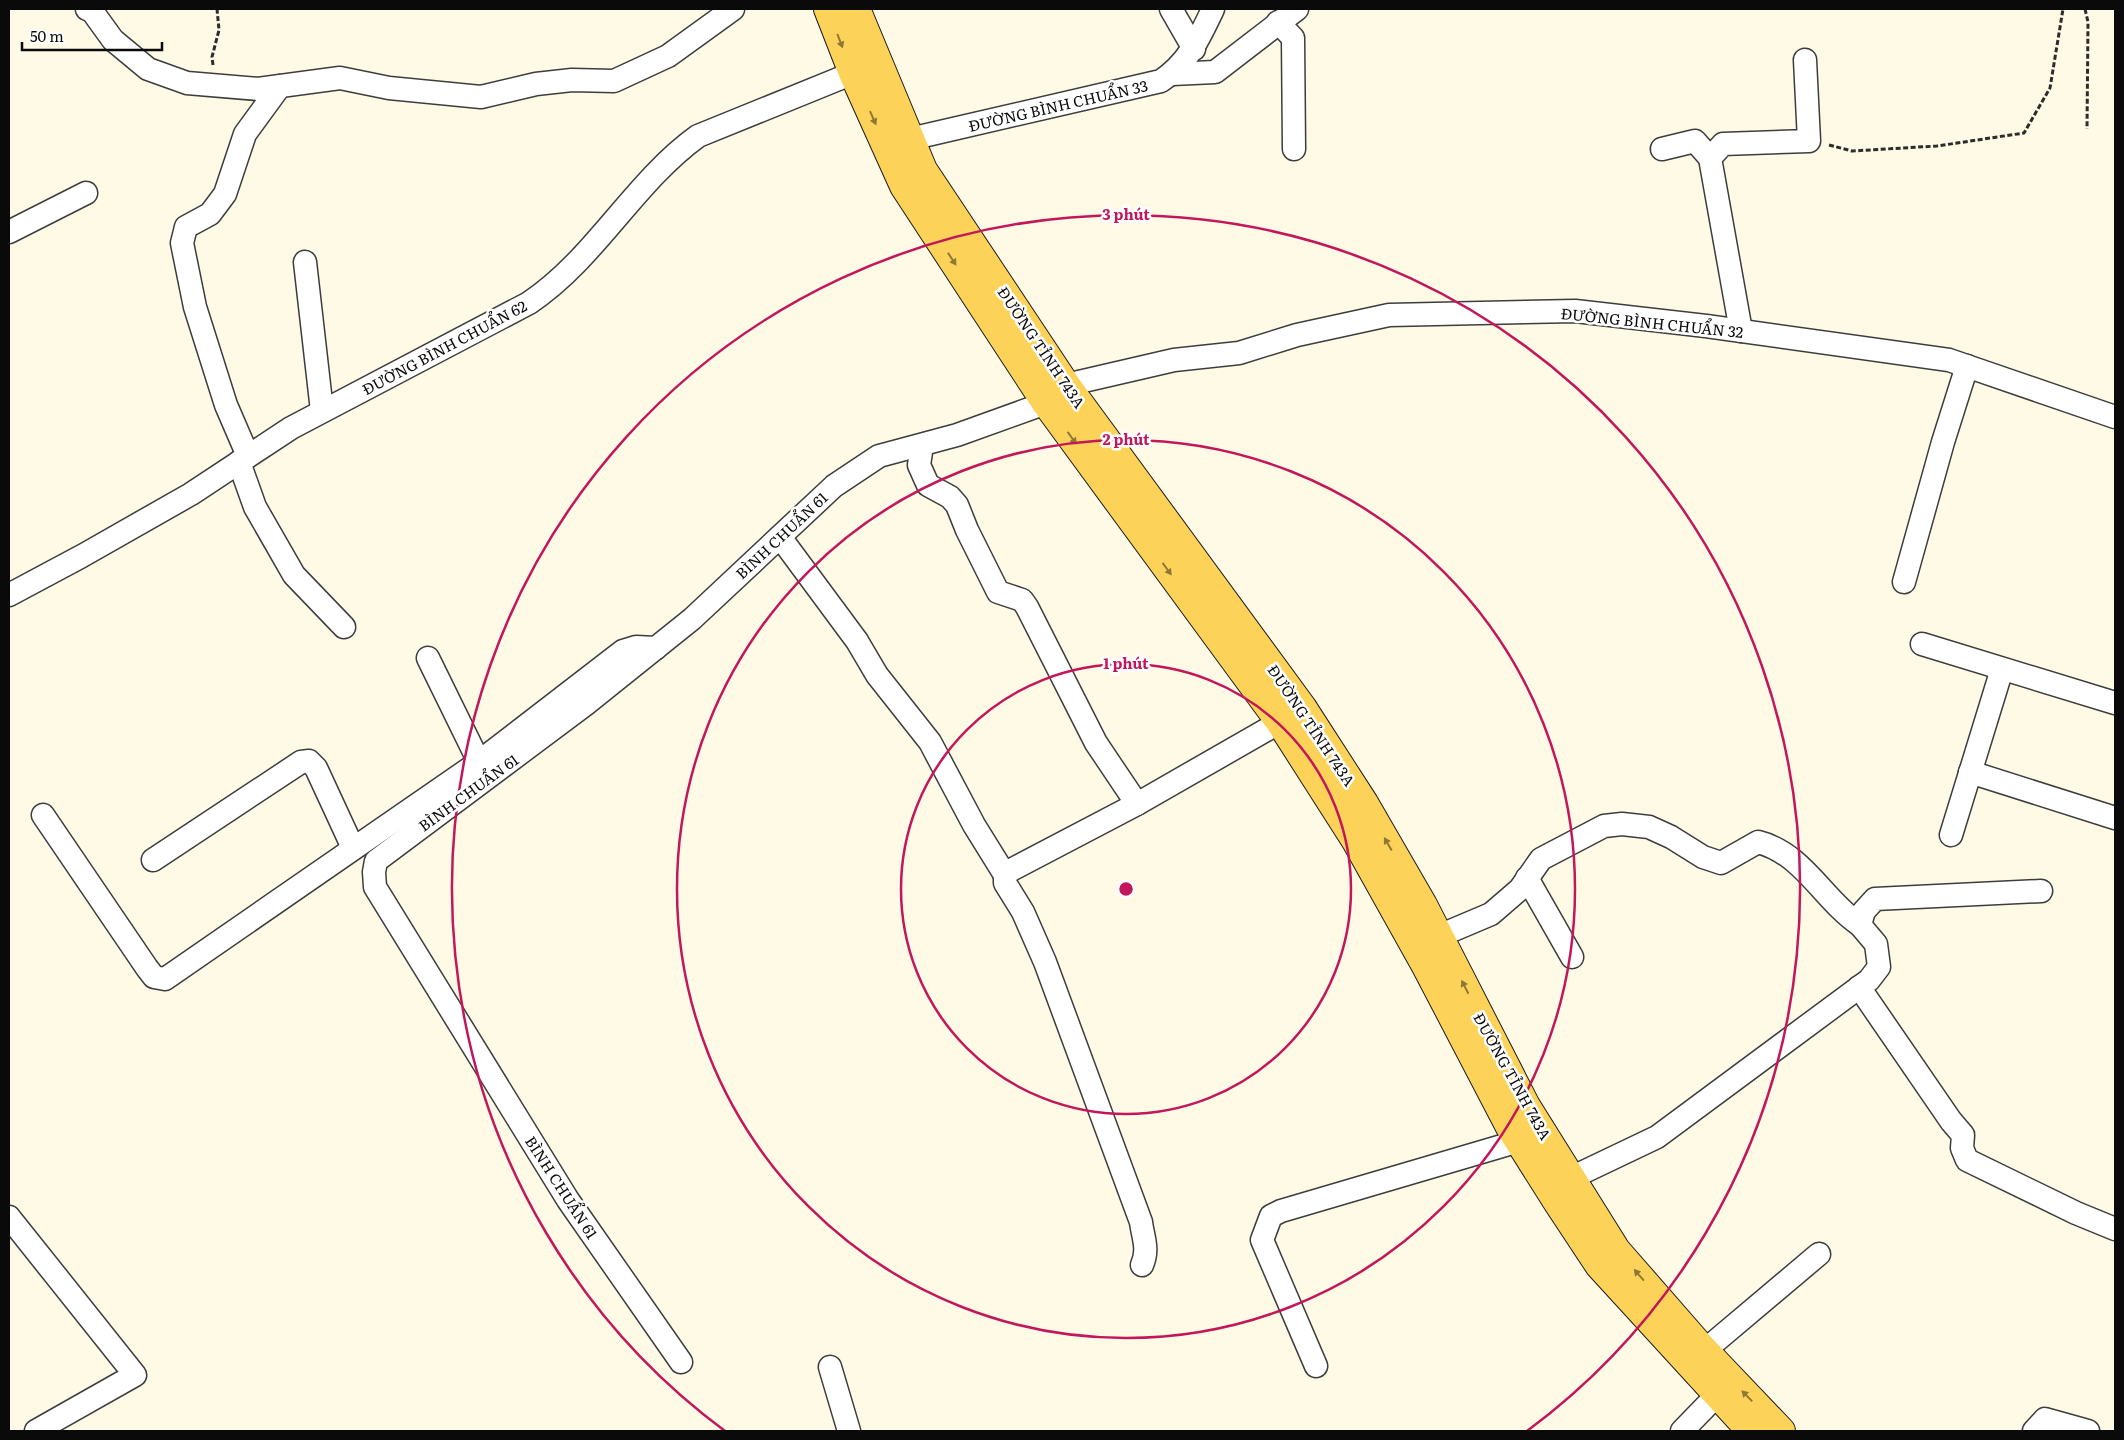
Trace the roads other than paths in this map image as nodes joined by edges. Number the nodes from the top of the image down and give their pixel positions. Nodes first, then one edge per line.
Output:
1 (733, 9) edge
2 (828, 9) edge
3 (1170, 9) edge
4 (1214, 9) edge
5 (1297, 9) edge
6 (91, 10) edge
7 (864, 12) edge
8 (1278, 22) junction
9 (1194, 49) junction
10 (1805, 60) dead end
11 (877, 62) junction
12 (853, 74) junction
13 (1172, 74) junction
14 (280, 86) junction
15 (910, 138) junction
16 (1294, 149) dead end
17 (1662, 150) dead end
18 (1710, 158) junction
19 (86, 193) dead end
20 (9, 232) edge
21 (304, 262) dead end
22 (1741, 331) junction
23 (1967, 366) junction
24 (1066, 385) junction
25 (1046, 403) junction
26 (322, 411) junction
27 (2115, 417) edge
28 (919, 446) junction
29 (244, 459) junction
30 (780, 536) junction
31 (1904, 582) dead end
32 (9, 595) edge
33 (344, 626) dead end
34 (1922, 644) dead end
35 (656, 648) junction
36 (428, 658) dead end
37 (2002, 669) junction
38 (2115, 703) edge
39 (1280, 722) junction
40 (479, 762) junction
41 (1970, 772) junction
42 (1137, 804) junction
43 (43, 815) dead end
44 (2115, 818) edge
45 (1951, 835) dead end
46 (353, 848) junction
47 (153, 860) dead end
48 (1005, 875) junction
49 (1527, 878) junction
50 (2041, 891) dead end
51 (1860, 925) junction
52 (1440, 936) junction
53 (1572, 957) dead end
54 (1859, 987) junction
55 (1519, 1142) junction
56 (1572, 1178) junction
57 (9, 1216) edge
58 (2115, 1229) edge
59 (1820, 1254) dead end
60 (1142, 1265) dead end
61 (1704, 1351) junction
62 (681, 1362) dead end
63 (1316, 1366) dead end
64 (830, 1367) dead end
65 (1717, 1395) junction
66 (36, 1431) edge
67 (849, 1431) edge
68 (1682, 1431) edge
69 (1751, 1431) edge
70 (1781, 1431) edge
71 (2034, 1431) edge
72 (2088, 1431) edge

1 - 14 street
2 -> 12 main road, ĐƯỜNG TỈNH 743A
3 - 9 street
4 - 9 street, ĐƯỜNG BÌNH CHUẨN 33
5 - 8 street
6 - 14 street
7 - 11 main road, ĐƯỜNG TỈNH 743A
8 - 13 street
8 - 16 street
9 - 13 street, ĐƯỜNG BÌNH CHUẨN 33
10 - 18 street
11 - 12 street, ĐƯỜNG BÌNH CHUẨN 62
11 - 15 main road, ĐƯỜNG TỈNH 743A
12 -> 25 main road, ĐƯỜNG TỈNH 743A
12 - 26 street, ĐƯỜNG BÌNH CHUẨN 62
13 - 15 street, ĐƯỜNG BÌNH CHUẨN 33
14 - 29 street
15 - 24 main road, ĐƯỜNG TỈNH 743A
17 - 18 street
18 - 22 street
19 - 20 street
21 - 26 street
22 - 23 street, ĐƯỜNG BÌNH CHUẨN 32
22 - 24 street, ĐƯỜNG BÌNH CHUẨN 32
23 - 27 street, ĐƯỜNG BÌNH CHUẨN 32
23 - 31 street
52 -> 24 main road, ĐƯỜNG TỈNH 743A
25 - 28 street, BÌNH CHUẨN 61
25 -> 39 main road, ĐƯỜNG TỈNH 743A
26 - 29 street, ĐƯỜNG BÌNH CHUẨN 62
28 - 30 street, BÌNH CHUẨN 61
28 - 42 street
29 - 32 street, ĐƯỜNG BÌNH CHUẨN 62
29 - 33 street
30 - 35 street, BÌNH CHUẨN 61
30 - 48 street
34 - 37 street
35 - 40 street
35 - 62 street, BÌNH CHUẨN 61
36 - 40 street
37 - 38 street
37 - 41 street
39 - 42 street
39 - 55 main road, ĐƯỜNG TỈNH 743A
40 - 46 street
41 - 44 street
41 - 45 street
42 - 48 street
43 - 46 street
46 - 47 street
48 - 60 street
49 - 51 street
49 - 52 street
49 - 53 street
50 - 51 street
51 - 54 street
56 -> 52 main road, ĐƯỜNG TỈNH 743A
54 - 56 street
54 - 58 street
55 - 63 street
55 - 65 main road, ĐƯỜNG TỈNH 743A
61 -> 56 main road, ĐƯỜNG TỈNH 743A
57 - 66 street
59 - 61 street
70 -> 61 main road, ĐƯỜNG TỈNH 743A
64 - 67 street
65 - 68 street
65 - 69 main road, ĐƯỜNG TỈNH 743A
71 - 72 street

